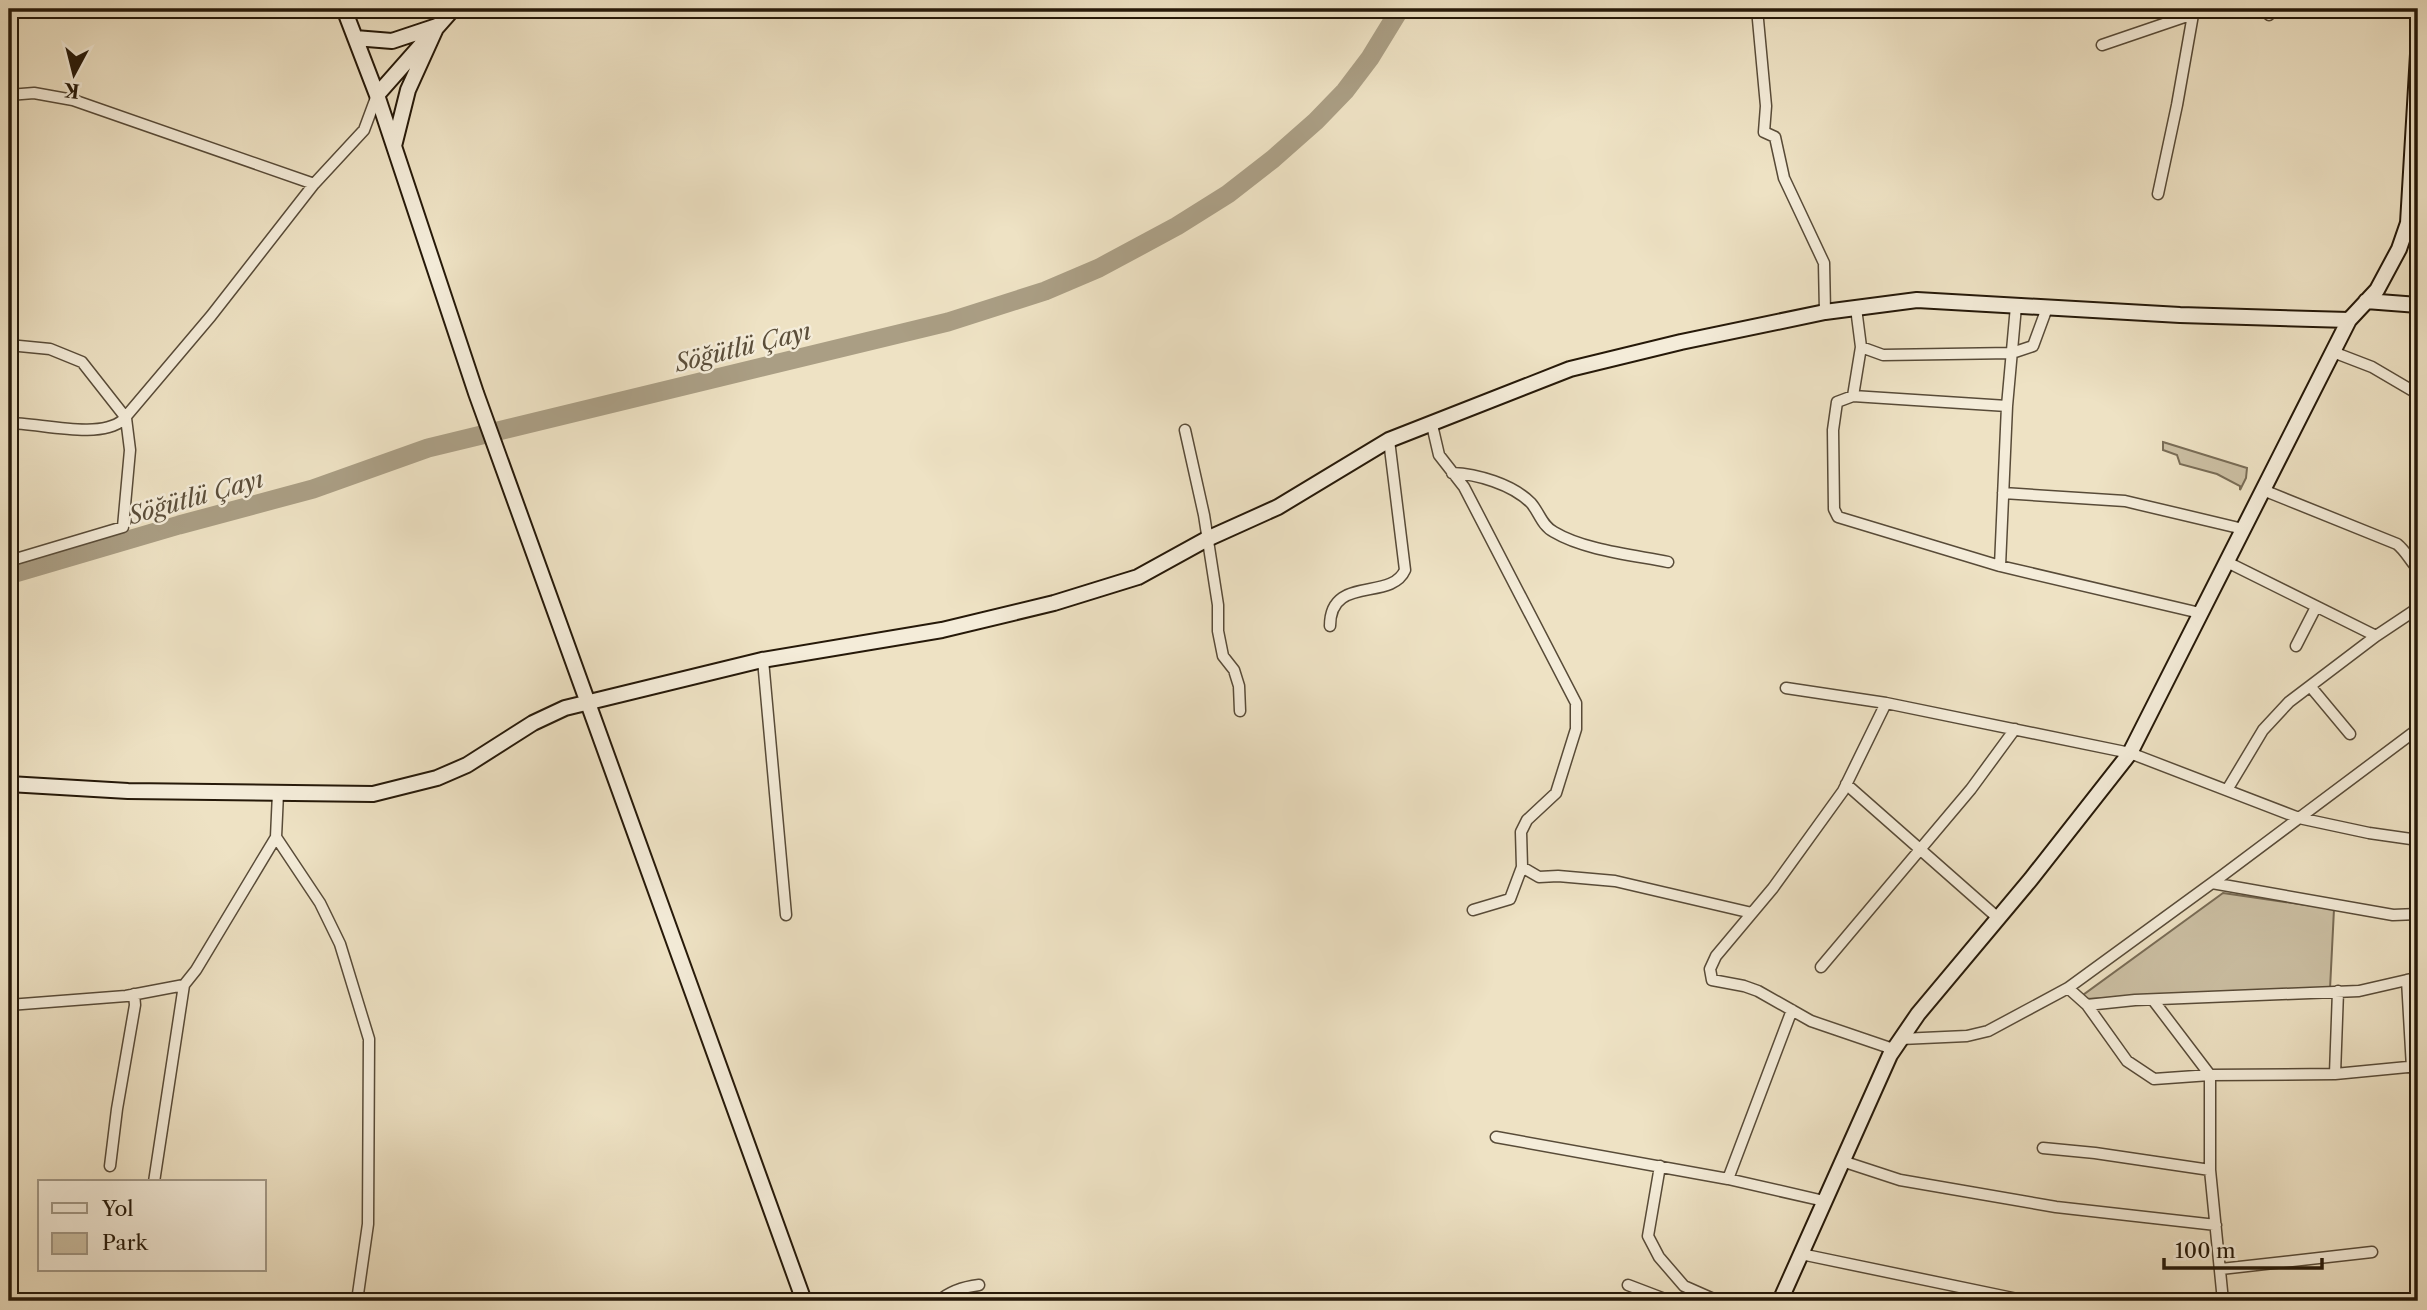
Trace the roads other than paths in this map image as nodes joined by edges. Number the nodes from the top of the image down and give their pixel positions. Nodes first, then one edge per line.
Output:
1 (344, 9) edge
2 (453, 9) edge
3 (1757, 9) edge
4 (2193, 11) edge
5 (437, 26) junction
6 (355, 38) junction
7 (2102, 45) dead end
8 (2418, 54) edge
9 (9, 95) edge
10 (377, 95) junction
11 (394, 147) junction
12 (314, 184) junction
13 (2158, 194) dead end
14 (2413, 223) edge
15 (2366, 301) junction
16 (2418, 305) edge
17 (2016, 306) junction
18 (1856, 308) junction
19 (2047, 308) junction
20 (1825, 312) junction
21 (2349, 320) junction
22 (9, 345) edge
23 (1861, 347) junction
24 (2333, 352) junction
25 (2012, 353) junction
26 (2418, 394) edge
27 (1853, 396) junction
28 (2007, 406) junction
29 (125, 418) junction
30 (9, 423) edge
31 (1432, 425) junction
32 (1185, 430) dead end
33 (1389, 440) junction
34 (1452, 473) junction
35 (2263, 490) junction
36 (2003, 494) junction
37 (2243, 530) junction
38 (1207, 539) junction
39 (9, 561) edge
40 (1668, 562) dead end
41 (2227, 562) junction
42 (2000, 566) junction
43 (2418, 569) edge
44 (2316, 607) junction
45 (2418, 608) edge
46 (2200, 613) junction
47 (1330, 626) dead end
48 (2376, 636) junction
49 (2296, 646) dead end
50 (763, 660) junction
51 (2311, 686) junction
52 (1786, 688) dead end
53 (589, 703) junction
54 (1886, 703) junction
55 (1240, 710) dead end
56 (2015, 729) junction
57 (2418, 729) edge
58 (2350, 734) dead end
59 (2130, 753) junction
60 (11, 783) edge
61 (1846, 785) junction
62 (2227, 790) junction
63 (278, 793) junction
64 (2299, 818) junction
65 (276, 837) junction
66 (2418, 840) edge
67 (1920, 849) junction
68 (1522, 867) junction
69 (2212, 883) junction
70 (1473, 910) dead end
71 (1752, 914) junction
72 (2418, 914) edge
73 (786, 915) dead end
74 (1998, 918) junction
75 (1821, 967) dead end
76 (2418, 978) edge
77 (2407, 980) junction
78 (184, 985) junction
79 (2068, 988) junction
80 (2338, 991) junction
81 (134, 994) junction
82 (2153, 1000) junction
83 (9, 1005) edge
84 (2087, 1005) junction
85 (1792, 1010) junction
86 (1897, 1044) junction
87 (2415, 1067) edge
88 (2335, 1074) junction
89 (2210, 1075) junction
90 (1496, 1137) dead end
91 (2043, 1148) dead end
92 (1842, 1161) junction
93 (110, 1166) dead end
94 (1660, 1166) junction
95 (2210, 1170) junction
96 (1728, 1179) junction
97 (154, 1180) edge
98 (1824, 1201) junction
99 (2216, 1225) junction
100 (2372, 1252) dead end
101 (1801, 1254) junction
102 (2221, 1269) junction
103 (979, 1285) dead end
104 (1628, 1285) dead end
105 (357, 1301) edge
106 (804, 1301) edge
107 (939, 1301) edge
108 (1670, 1301) edge
109 (1717, 1301) edge
110 (1780, 1301) edge
111 (2027, 1301) edge
112 (2223, 1301) edge

1 - 6 street
2 - 5 street
3 - 20 street
4 - 7 street
4 - 13 street
5 - 6 street
5 - 10 street
5 - 11 street
6 - 10 street
8 - 14 street
9 - 12 street
10 - 11 street
10 - 12 street
11 - 53 street
12 - 29 street
14 - 15 street
15 - 16 street
15 - 21 street
17 - 18 street
17 - 19 street
17 - 25 street
18 - 20 street
18 - 23 street
19 - 21 street
19 - 25 street
20 - 31 street
21 - 24 street
22 - 29 street
23 - 25 street
23 - 27 street
24 - 26 street
24 - 35 street
25 - 28 street
27 - 28 street
27 - 42 street
28 - 36 street
29 - 30 street
29 - 39 street
31 - 33 street
31 - 34 street
32 - 38 street
33 - 38 street
33 - 47 street
34 - 40 street
34 - 68 street
35 - 37 street
35 - 43 street
36 - 37 street
36 - 42 street
37 - 41 street
38 - 50 street
38 - 55 street
41 - 44 street
41 - 46 street
42 - 46 street
44 - 48 street
44 - 49 street
45 - 48 street
46 - 59 street
48 - 51 street
50 - 53 street
50 - 73 street
51 - 58 street
51 - 62 street
52 - 54 street
53 - 63 street
53 - 106 street
54 - 56 street
54 - 61 street
56 - 59 street
56 - 67 street
57 - 64 street
59 - 62 street
59 - 74 street
60 - 63 street
61 - 67 street
61 - 71 street
62 - 64 street
63 - 65 street
64 - 66 street
64 - 69 street
65 - 78 street
65 - 105 street
67 - 74 street
67 - 75 street
68 - 70 street
68 - 71 street
69 - 72 street
69 - 79 street
71 - 85 street
74 - 86 street
76 - 77 street
77 - 80 street
77 - 87 street
78 - 81 street
78 - 97 street
79 - 84 street
79 - 86 street
80 - 82 street
80 - 88 street
81 - 83 street
81 - 93 street
82 - 84 street
82 - 89 street
84 - 89 street
85 - 86 street
85 - 96 street
86 - 92 street
87 - 88 street
88 - 89 street
89 - 95 street
90 - 94 street
91 - 95 street
92 - 98 street
92 - 99 street
94 - 96 street
94 - 109 street
95 - 99 street
96 - 98 street
98 - 101 street
99 - 102 street
100 - 102 street
101 - 110 street
101 - 111 street
102 - 112 street
103 - 107 street
104 - 108 street

